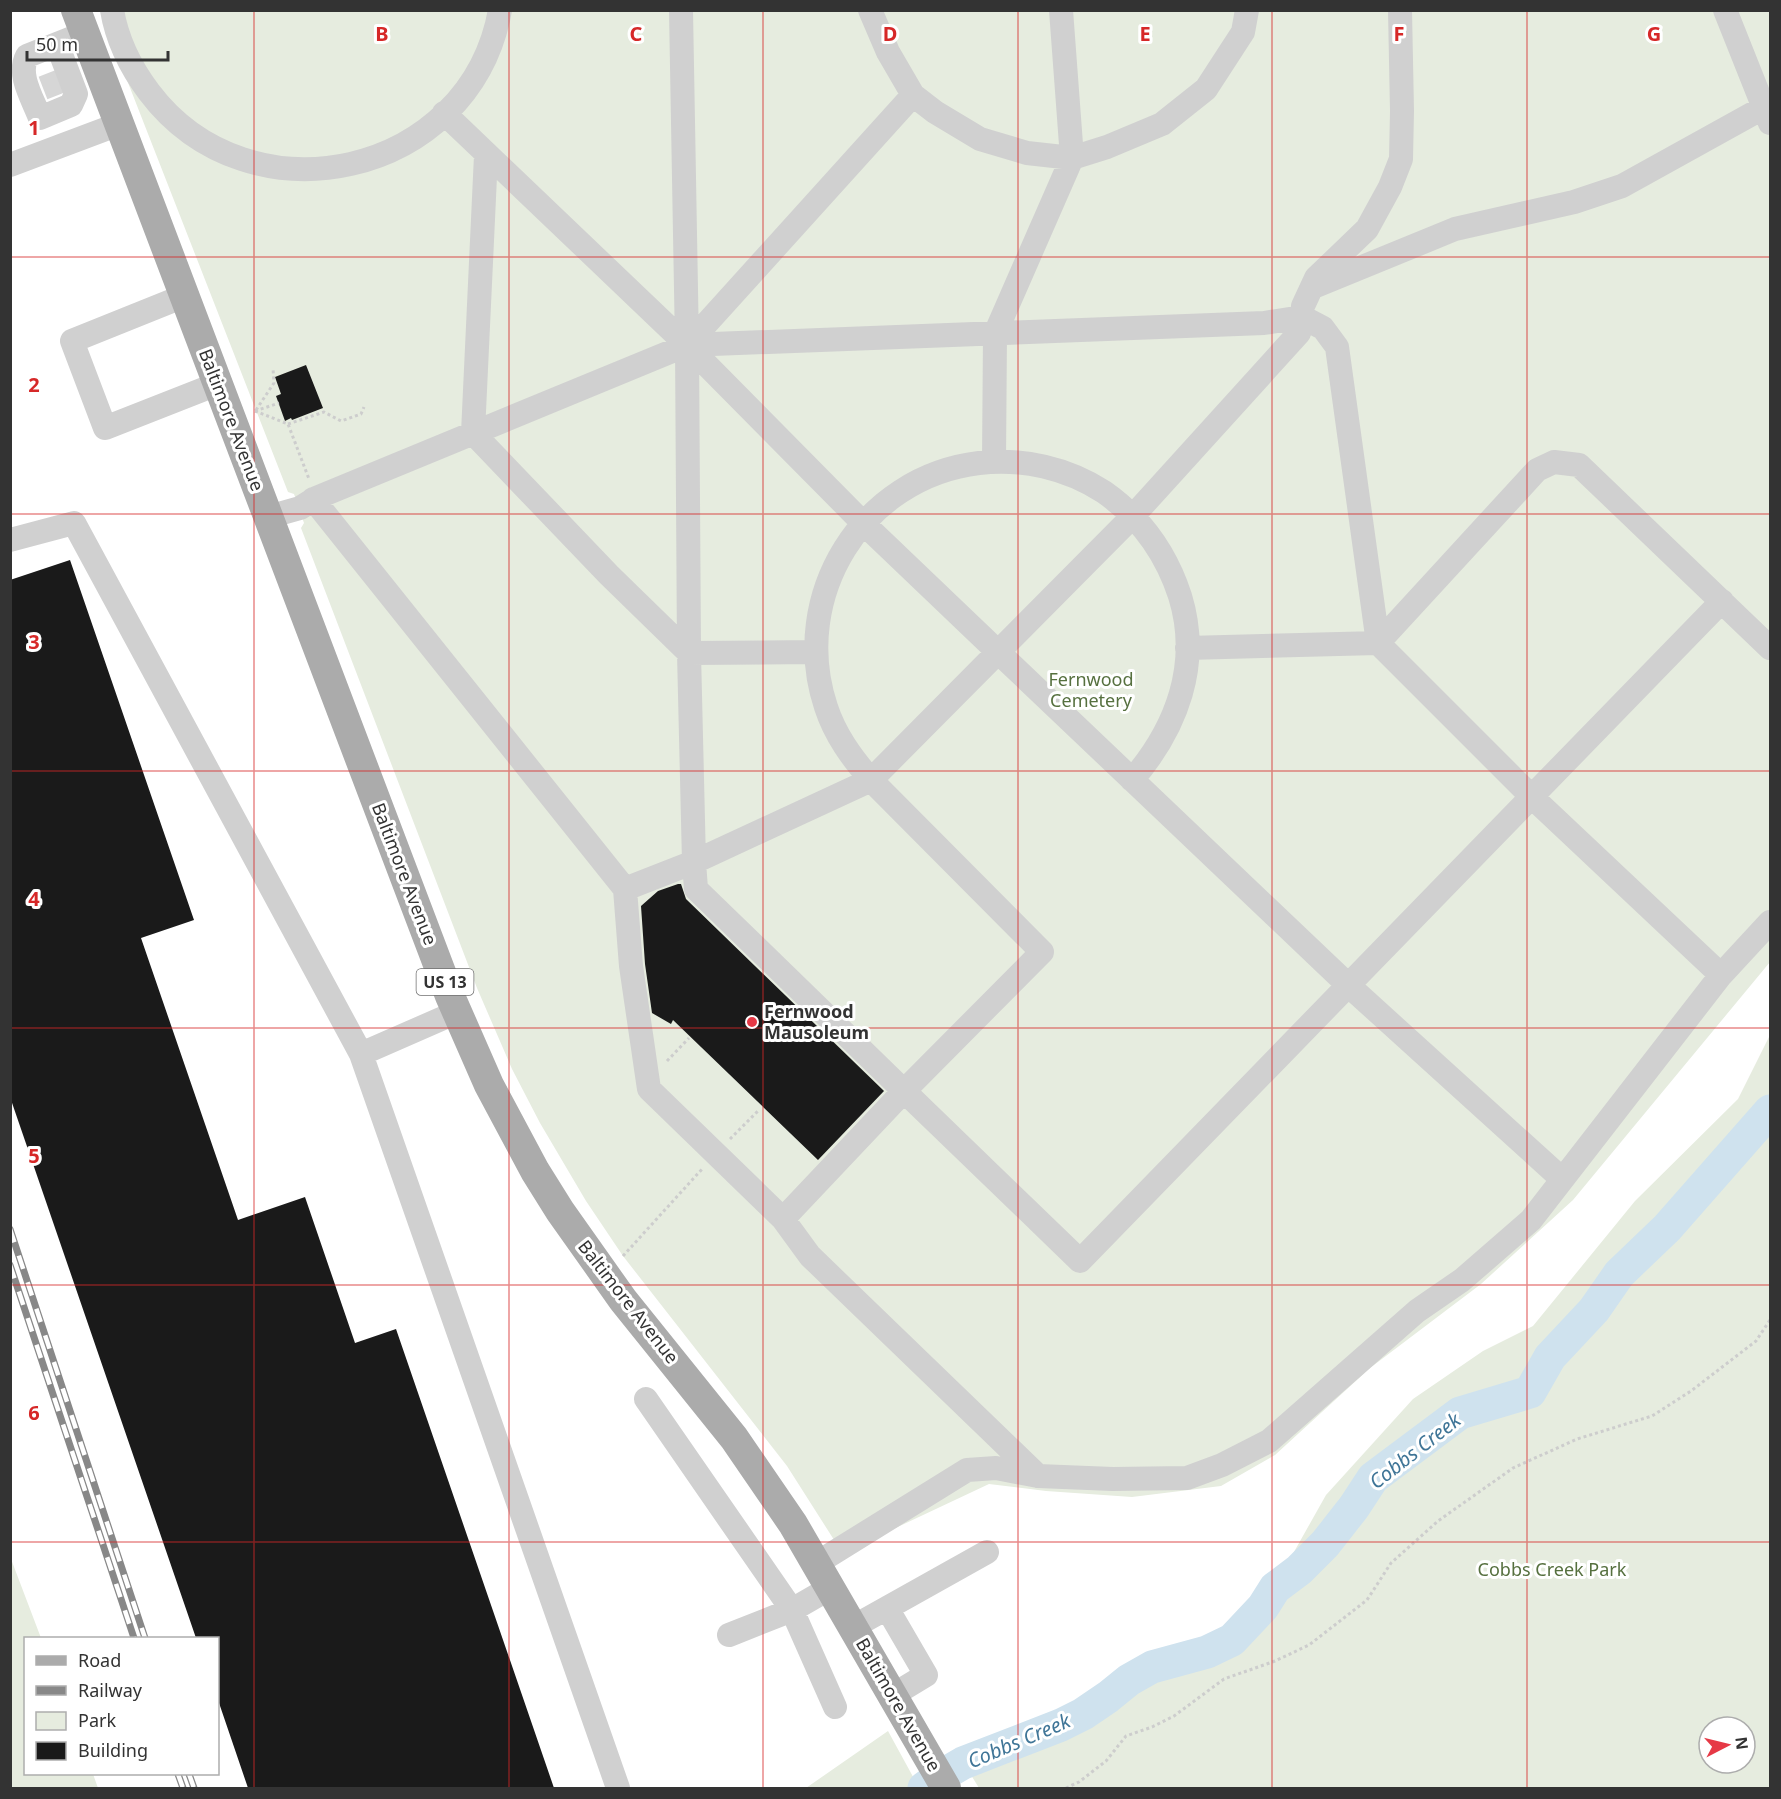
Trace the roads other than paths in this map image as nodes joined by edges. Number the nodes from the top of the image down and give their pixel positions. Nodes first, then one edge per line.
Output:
1 (112, 10) edge
2 (500, 10) edge
3 (681, 10) edge
4 (870, 10) edge
5 (1061, 10) edge
6 (1247, 10) edge
7 (1400, 10) edge
8 (1725, 10) edge
9 (80, 22) edge
10 (57, 44) junction
11 (913, 95) junction
12 (63, 109) junction
13 (1769, 111) edge
14 (444, 113) junction
15 (119, 124) junction
16 (75, 141) junction
17 (486, 155) junction
18 (1072, 158) junction
19 (10, 165) edge
20 (1312, 288) junction
21 (184, 296) junction
22 (1302, 317) junction
23 (995, 334) junction
24 (687, 345) junction
25 (218, 384) junction
26 (473, 433) junction
27 (994, 461) junction
28 (314, 499) junction
29 (1133, 516) junction
30 (268, 517) junction
31 (863, 523) junction
32 (10, 540) edge
33 (1722, 601) junction
34 (1378, 643) junction
35 (1187, 648) junction
36 (1770, 648) edge
37 (816, 652) junction
38 (998, 652) junction
39 (689, 653) junction
40 (871, 780) junction
41 (1132, 780) junction
42 (1532, 797) junction
43 (694, 862) junction
44 (625, 889) junction
45 (1770, 922) edge
46 (1720, 975) junction
47 (1348, 985) junction
48 (457, 1012) junction
49 (362, 1054) junction
50 (904, 1091) junction
51 (1562, 1179) junction
52 (783, 1219) junction
53 (646, 1399) dead end
54 (1038, 1476) junction
55 (987, 1552) dead end
56 (824, 1576) junction
57 (887, 1608) junction
58 (792, 1610) junction
59 (853, 1627) junction
60 (729, 1635) dead end
61 (892, 1695) junction
62 (835, 1707) dead end
63 (618, 1788) edge
64 (946, 1788) edge

1 - 14 street
2 - 14 street
3 - 24 street
4 - 11 street
5 - 18 street
6 - 18 street
7 - 20 street
8 - 13 street
9 - 10 street
9 - 15 main road, Baltimore Avenue / US 13
10 - 12 street
10 - 12 street
11 - 18 street
11 - 24 street
12 - 16 street
13 - 20 street
14 - 17 street
15 - 16 street
15 - 21 main road, Baltimore Avenue / US 13
16 - 19 street
17 - 24 street
17 - 26 street
18 - 23 street
20 - 22 street
21 - 25 main road, Baltimore Avenue / US 13
21 - 25 street
22 - 23 street
22 - 29 street
22 - 34 street
23 - 24 street
23 - 27 street
24 - 26 street
24 - 31 street
24 - 39 street
25 - 30 main road, Baltimore Avenue / US 13
26 - 28 street
26 - 39 street
27 - 29 street
27 - 31 street
28 - 30 street
28 - 44 street
29 - 35 street
29 - 38 street
30 - 48 main road, Baltimore Avenue / US 13
31 - 37 street
31 - 38 street
32 - 49 street
33 - 34 street
33 - 36 street
33 - 42 street
34 - 35 street
34 - 42 street
35 - 41 street
37 - 39 street
37 - 40 street
38 - 40 street
38 - 41 street
39 - 43 street
40 - 43 street
40 - 50 street
41 - 47 street
42 - 46 street
42 - 47 street
43 - 44 street
43 - 50 street
44 - 52 street
45 - 46 street
46 - 51 street
47 - 50 street
47 - 51 street
48 - 49 street
48 - 56 main road, Baltimore Avenue / US 13
49 - 63 street
50 - 52 street
51 - 54 street
52 - 54 street
53 - 58 street
54 - 56 street
55 - 57 street
56 - 58 street
56 - 59 main road, Baltimore Avenue / US 13
57 - 59 street
57 - 61 street
58 - 60 street
58 - 62 street
59 - 61 main road, Baltimore Avenue / US 13
61 - 64 main road, Baltimore Avenue / US 13

